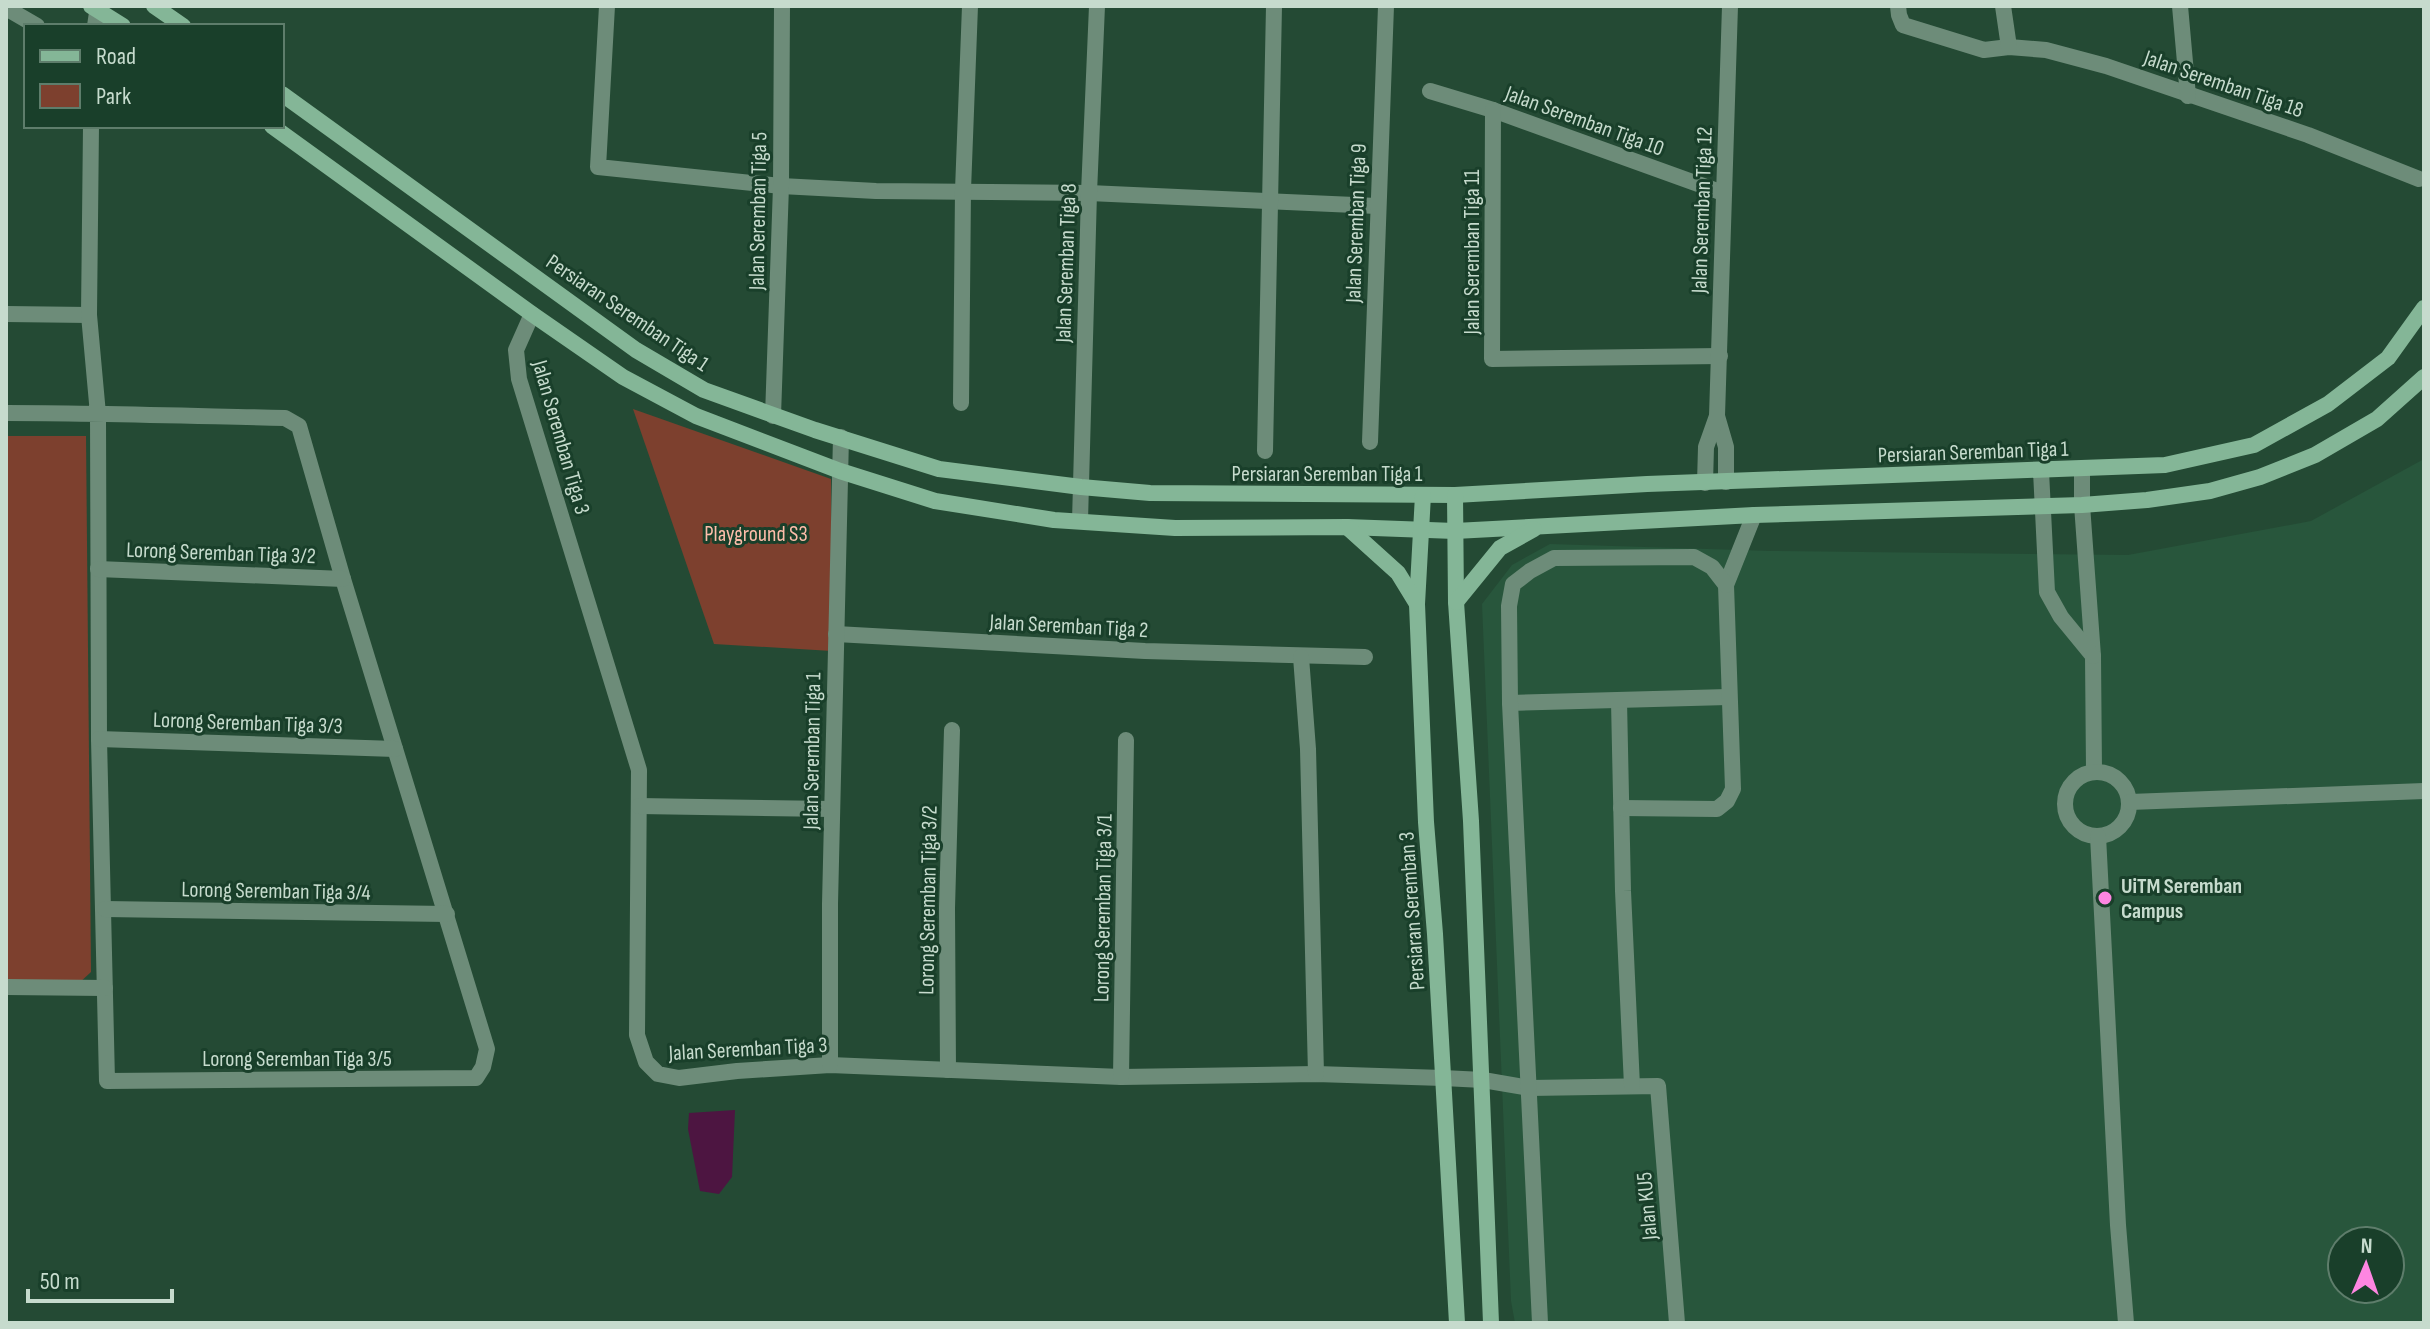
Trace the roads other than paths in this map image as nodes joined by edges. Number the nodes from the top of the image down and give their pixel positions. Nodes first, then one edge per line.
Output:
1 (154, 6) edge
2 (607, 6) edge
3 (782, 6) edge
4 (970, 6) edge
5 (1097, 6) edge
6 (1274, 6) edge
7 (1386, 6) edge
8 (1730, 6) edge
9 (1898, 6) edge
10 (2003, 6) edge
11 (2180, 6) edge
12 (6, 8) edge
13 (95, 12) edge
14 (34, 24) edge
15 (119, 24) edge
16 (180, 24) edge
17 (2009, 47) junction
18 (1430, 91) dead end
19 (284, 95) edge
20 (2188, 96) junction
21 (1493, 110) junction
22 (91, 128) edge
23 (275, 128) edge
24 (2419, 179) dead end
25 (781, 186) junction
26 (963, 190) junction
27 (1089, 193) junction
28 (1723, 193) junction
29 (1268, 200) junction
30 (1377, 206) junction
31 (2424, 308) edge
32 (6, 314) edge
33 (532, 314) junction
34 (89, 315) junction
35 (1720, 356) junction
36 (2424, 377) edge
37 (961, 403) dead end
38 (6, 413) edge
39 (98, 414) junction
40 (773, 416) junction
41 (1717, 416) junction
42 (841, 437) junction
43 (1370, 442) dead end
44 (1265, 451) dead end
45 (2082, 469) junction
46 (840, 471) junction
47 (2041, 471) junction
48 (1726, 482) junction
49 (1705, 483) junction
50 (1081, 487) junction
51 (1423, 495) junction
52 (1455, 495) junction
53 (2043, 505) junction
54 (2082, 505) junction
55 (1754, 515) junction
56 (1080, 521) junction
57 (1347, 527) junction
58 (1538, 527) junction
59 (1421, 530) junction
60 (1455, 531) junction
61 (98, 569) junction
62 (343, 579) junction
63 (1726, 585) junction
64 (1456, 602) junction
65 (1417, 604) junction
66 (836, 634) junction
67 (2093, 656) junction
68 (1301, 657) junction
69 (1365, 657) dead end
70 (1728, 697) junction
71 (1619, 701) junction
72 (1510, 703) junction
73 (952, 730) dead end
74 (99, 739) junction
75 (1126, 740) dead end
76 (395, 749) junction
77 (2094, 771) junction
78 (2424, 791) edge
79 (2130, 802) junction
80 (639, 806) junction
81 (1621, 808) junction
82 (831, 809) junction
83 (2098, 836) junction
84 (105, 909) junction
85 (447, 914) junction
86 (6, 987) edge
87 (105, 988) junction
88 (830, 1065) junction
89 (948, 1070) junction
90 (1316, 1074) junction
91 (1121, 1077) junction
92 (1443, 1078) junction
93 (1483, 1080) junction
94 (1632, 1086) junction
95 (1658, 1086) joint
96 (1530, 1088) junction
97 (1457, 1323) edge
98 (1491, 1323) edge
99 (1540, 1323) edge
100 (1677, 1323) edge
101 (2126, 1323) edge

1 - 16 main road
2 - 25 street
3 - 25 street, Jalan Seremban Tiga 5
4 - 26 street
5 - 27 street, Jalan Seremban Tiga 8
6 - 29 street
7 - 30 street, Jalan Seremban Tiga 9
8 - 28 street, Jalan Seremban Tiga 12
9 - 17 street, Jalan Seremban Tiga 18
10 - 17 street
11 - 20 street
12 - 14 street
13 - 15 main road
17 - 20 street, Jalan Seremban Tiga 18
18 - 21 street, Jalan Seremban Tiga 10
19 - 40 main road, Persiaran Seremban Tiga 1
20 - 24 street, Jalan Seremban Tiga 18
21 - 28 street, Jalan Seremban Tiga 10
21 - 35 street, Jalan Seremban Tiga 11
22 - 34 street
23 - 33 main road
25 - 26 street
25 - 40 street, Jalan Seremban Tiga 5
26 - 27 street
26 - 37 street
27 - 29 street
27 - 50 street, Jalan Seremban Tiga 8
28 - 35 street, Jalan Seremban Tiga 12
29 - 30 street
29 - 44 street
30 - 43 street, Jalan Seremban Tiga 9
31 - 45 main road, Persiaran Seremban Tiga 1
32 - 34 street
33 - 46 main road
33 - 80 street, Jalan Seremban Tiga 3
34 - 39 street
35 - 41 street, Jalan Seremban Tiga 12
36 - 54 main road
38 - 39 street
39 - 61 street
39 - 62 street
40 - 42 main road, Persiaran Seremban Tiga 1
41 - 48 street, Jalan Seremban Tiga 12
41 - 49 street, Jalan Seremban Tiga 12
42 - 46 street, Jalan Seremban Tiga 1
42 - 50 main road, Persiaran Seremban Tiga 1
45 - 47 main road, Persiaran Seremban Tiga 1
45 - 54 street
46 - 56 main road
46 - 66 street, Jalan Seremban Tiga 1
47 - 48 main road, Persiaran Seremban Tiga 1
47 - 53 street
48 - 49 main road, Persiaran Seremban Tiga 1
49 - 52 main road, Persiaran Seremban Tiga 1
50 - 51 main road, Persiaran Seremban Tiga 1
50 - 56 street, Jalan Seremban Tiga 8
51 - 52 main road, Persiaran Seremban Tiga 1
51 - 59 main road, Persiaran Seremban 3
52 - 60 main road
53 - 54 main road
53 - 55 main road
53 - 67 street
54 - 67 street
55 - 58 main road
55 - 63 street
56 - 57 main road
57 - 59 main road
57 - 65 main road
58 - 60 main road
58 - 64 main road
59 - 60 main road
59 - 65 main road, Persiaran Seremban 3
60 - 64 main road
61 - 62 street, Lorong Seremban Tiga 3/2
61 - 74 street
62 - 76 street
63 - 70 street
63 - 72 street
64 - 93 main road
65 - 92 main road, Persiaran Seremban 3
66 - 68 street, Jalan Seremban Tiga 2
66 - 82 street, Jalan Seremban Tiga 1
67 - 77 street
68 - 69 street, Jalan Seremban Tiga 2
68 - 90 street
70 - 71 street
70 - 81 street
71 - 72 street
71 - 81 street
72 - 96 street
73 - 89 street, Lorong Seremban Tiga 3/2
74 - 76 street, Lorong Seremban Tiga 3/3
74 - 84 street
75 - 91 street, Lorong Seremban Tiga 3/1
76 - 85 street
77 - 79 street
77 - 83 street
78 - 79 street
79 - 83 street
80 - 82 street
80 - 88 street, Jalan Seremban Tiga 3
81 - 94 street
82 - 88 street, Jalan Seremban Tiga 1
83 - 101 street
84 - 85 street, Lorong Seremban Tiga 3/4
84 - 87 street
85 - 87 street, Lorong Seremban Tiga 3/5
86 - 87 street
88 - 89 street, Jalan Seremban Tiga 3
89 - 91 street, Jalan Seremban Tiga 3
90 - 91 street, Jalan Seremban Tiga 3
90 - 92 street, Jalan Seremban Tiga 3
92 - 93 street, Jalan Seremban Tiga 3
92 - 97 main road, Persiaran Seremban 3
93 - 96 street, Jalan Seremban Tiga 3
93 - 98 main road
94 - 95 street, Jalan Seremban Tiga 3
94 - 96 street, Jalan Seremban Tiga 3
95 - 100 street, Jalan KU5
96 - 99 street

